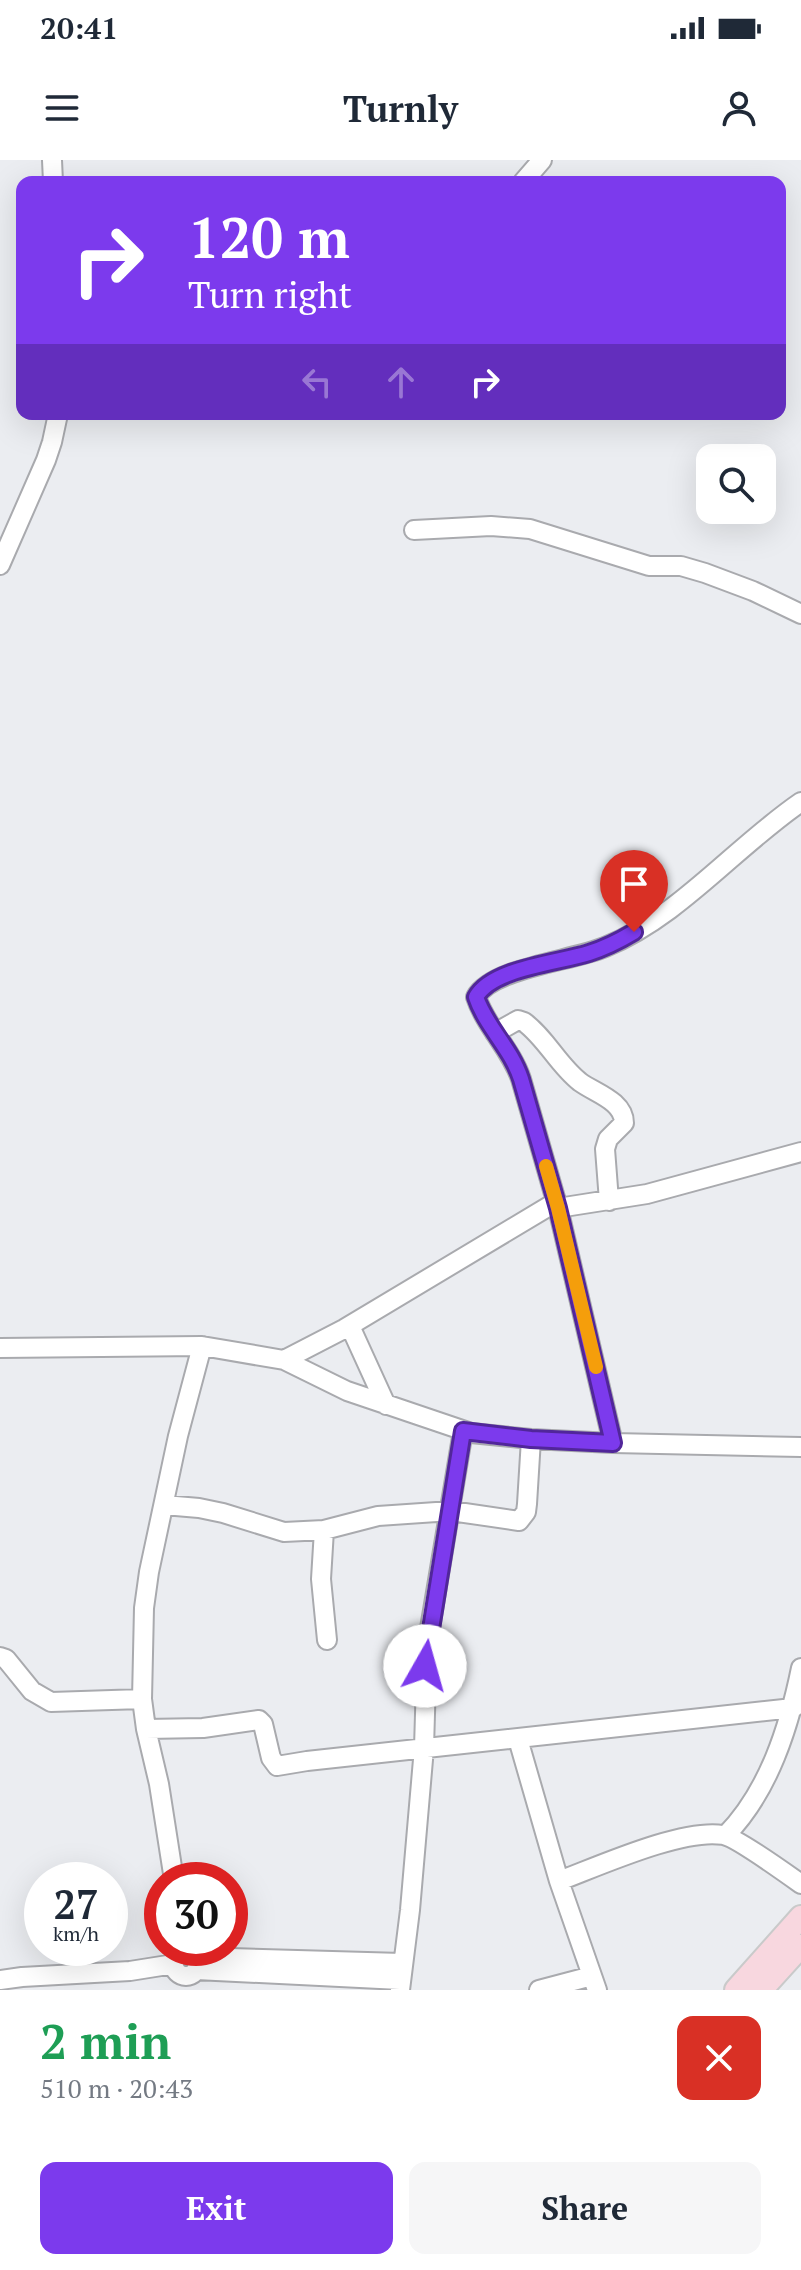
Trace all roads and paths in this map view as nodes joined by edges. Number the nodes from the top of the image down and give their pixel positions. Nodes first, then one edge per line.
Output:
1 (542, 160) edge
2 (528, 176) edge
3 (57, 420) edge
4 (414, 530) dead end
5 (0, 565) edge
6 (801, 614) edge
7 (801, 802) edge
8 (495, 1033) junction
9 (801, 1152) edge
10 (609, 1201) junction
11 (557, 1205) junction
12 (350, 1326) junction
13 (202, 1346) junction
14 (0, 1348) edge
15 (284, 1360) junction
16 (386, 1405) junction
17 (463, 1431) junction
18 (531, 1439) junction
19 (613, 1443) junction
20 (801, 1447) edge
21 (164, 1505) junction
22 (451, 1511) junction
23 (324, 1530) junction
24 (327, 1640) dead end
25 (0, 1657) edge
26 (801, 1668) edge
27 (142, 1699) junction
28 (797, 1705) edge
29 (146, 1729) junction
30 (518, 1739) junction
31 (424, 1748) junction
32 (726, 1835) junction
33 (171, 1862) edge
34 (559, 1881) junction
35 (801, 1884) edge
36 (801, 1917) edge
37 (801, 1946) edge
38 (185, 1969) edge
39 (401, 1978) edge
40 (0, 1980) edge
41 (594, 1983) edge
42 (539, 1990) edge
43 (736, 1990) edge
44 (761, 1990) edge

1 - 2 street
3 - 5 street
4 - 6 street
7 - 8 street
8 - 10 street
8 - 11 street
9 - 10 street
10 - 11 street
11 - 12 street
11 - 19 street
12 - 15 street
12 - 16 street
13 - 14 street
13 - 15 street
13 - 21 street
15 - 16 street
16 - 17 street
17 - 18 street
17 - 22 street
18 - 19 street
18 - 22 street
19 - 20 street
21 - 23 street
21 - 27 street
22 - 23 street
22 - 31 street
23 - 24 street
25 - 27 street
26 - 28 street
27 - 29 street
28 - 30 street
28 - 32 street
29 - 31 street
29 - 33 street
30 - 31 street
30 - 34 street
31 - 39 street
32 - 34 street
32 - 35 street
34 - 41 street
36 - 43 main road
37 - 44 main road
38 - 39 street
38 - 40 street
41 - 42 street

